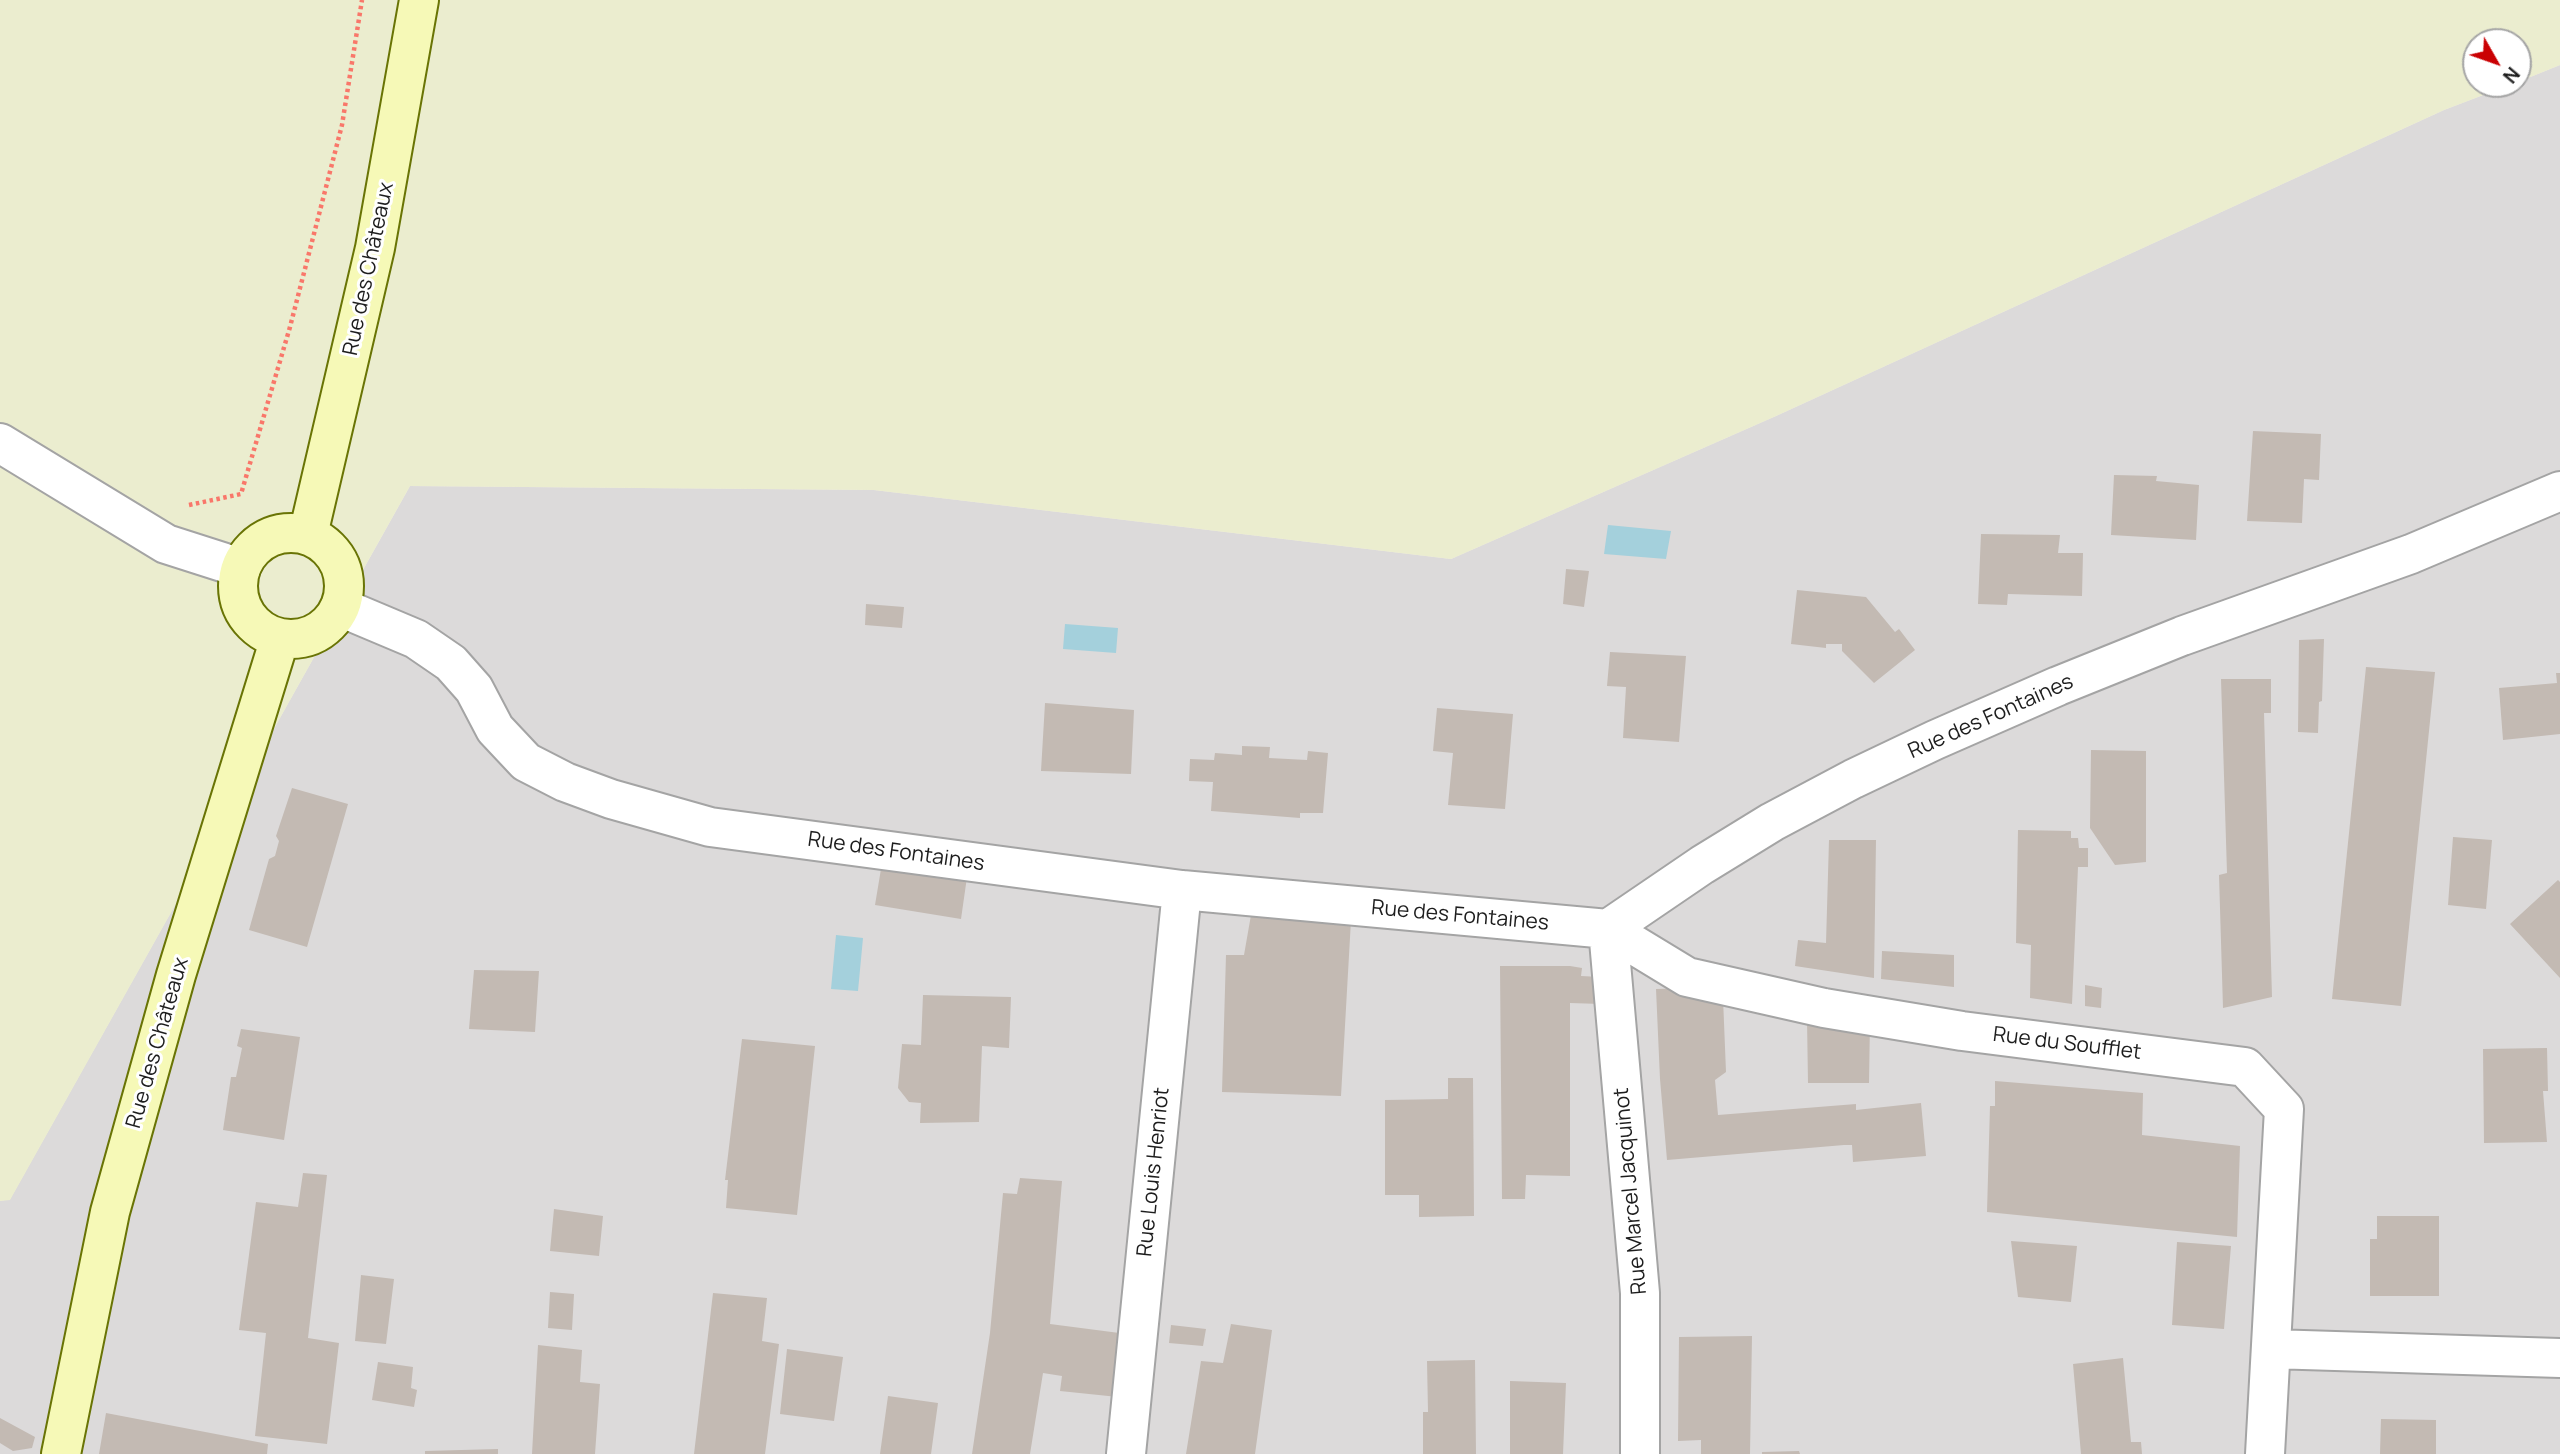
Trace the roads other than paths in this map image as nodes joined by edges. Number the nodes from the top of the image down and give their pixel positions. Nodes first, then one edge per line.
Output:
1 (419, 0) edge
2 (0, 443) edge
3 (2560, 491) edge
4 (308, 535) junction
5 (241, 568) junction
6 (340, 607) junction
7 (280, 638) junction
8 (1182, 890) junction
9 (1608, 929) junction
10 (2271, 1349) junction
11 (2560, 1358) edge
12 (61, 1454) edge
13 (1126, 1454) edge
14 (1640, 1454) edge
15 (2265, 1454) edge

1 - 4 street, Rue des Châteaux
2 - 5 street
3 - 9 street, Rue des Fontaines
4 - 5 street
4 - 6 street
5 - 7 street
6 - 7 street
6 - 8 street, Rue des Fontaines
7 - 12 street, Rue des Châteaux
8 - 9 street, Rue des Fontaines
8 - 13 street, Rue Louis Henriot
9 - 10 street, Rue du Soufflet
9 - 14 street, Rue Marcel Jacquinot
10 - 11 street
10 - 15 street, Rue du Soufflet

